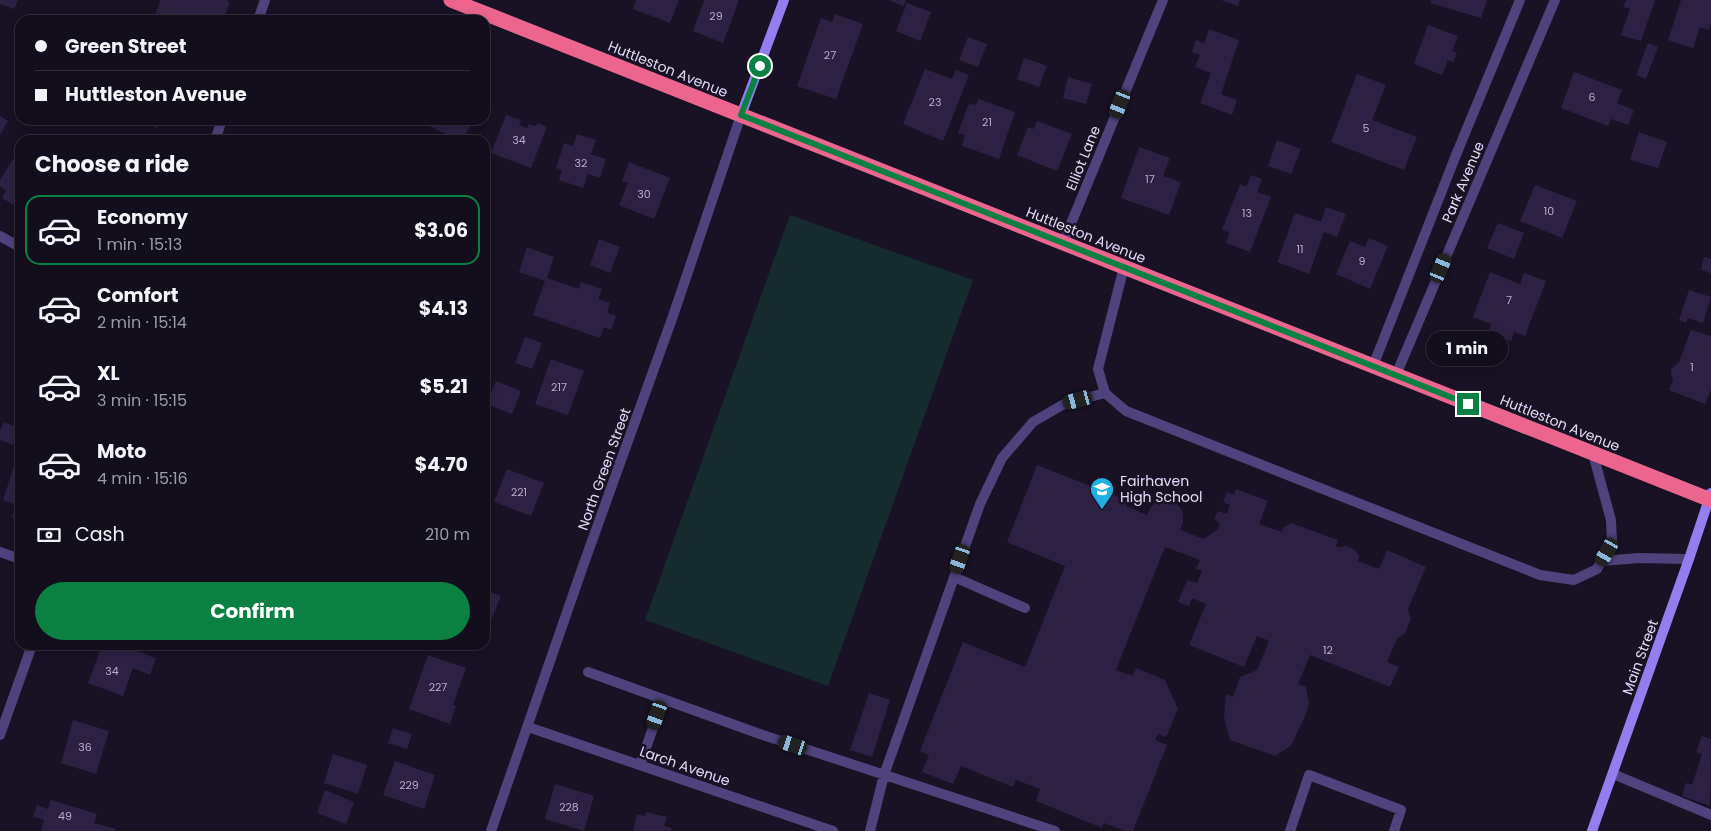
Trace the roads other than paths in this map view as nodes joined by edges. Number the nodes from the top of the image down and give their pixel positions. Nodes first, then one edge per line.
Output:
1 (265, 0) edge
2 (452, 0) edge
3 (784, 0) edge
4 (1163, 0) edge
5 (1520, 0) edge
6 (1555, 0) edge
7 (260, 15) edge
8 (490, 15) edge
9 (490, 15) edge
10 (741, 115) junction
11 (0, 236) edge
12 (1063, 243) junction
13 (15, 244) edge
14 (1124, 267) junction
15 (1373, 366) junction
16 (1396, 375) junction
17 (1105, 393) junction
18 (1594, 454) junction
19 (1710, 497) edge
20 (0, 552) edge
21 (15, 557) edge
22 (1689, 559) junction
23 (1602, 561) junction
24 (954, 577) junction
25 (1025, 608) dead end
26 (30, 650) edge
27 (588, 672) dead end
28 (663, 699) junction
29 (528, 727) junction
30 (0, 736) edge
31 (640, 765) junction
32 (1613, 774) junction
33 (884, 775) junction
34 (1711, 815) edge
35 (490, 831) edge
36 (833, 831) edge
37 (870, 831) edge
38 (1055, 831) edge
39 (1290, 831) edge
40 (1394, 831) edge
41 (1592, 831) edge

1 - 7 street
2 - 9 highway, Huttleston Avenue
3 - 10 main road
4 - 12 street, Elliot Lane
5 - 15 street
6 - 16 street, Park Avenue
8 - 10 highway, Huttleston Avenue
10 - 12 highway, Huttleston Avenue
10 - 29 street, North Green Street
11 - 13 street
12 - 14 highway, Huttleston Avenue
14 - 15 highway, Huttleston Avenue
14 - 17 street
15 - 16 highway, Huttleston Avenue
16 - 18 highway, Huttleston Avenue
17 - 23 street
17 - 24 street
18 - 19 highway, Huttleston Avenue
18 - 23 street
19 - 22 main road, Main Street
20 - 21 street
22 - 23 street
22 - 32 main road, Main Street
24 - 25 street
24 - 33 street
26 - 30 street
27 - 28 street
28 - 31 street
28 - 33 street
29 - 31 street, Larch Avenue
29 - 35 street, North Green Street
31 - 36 street, Larch Avenue
32 - 34 street
32 - 41 main road, Main Street
33 - 37 street
33 - 38 street
39 - 40 street

